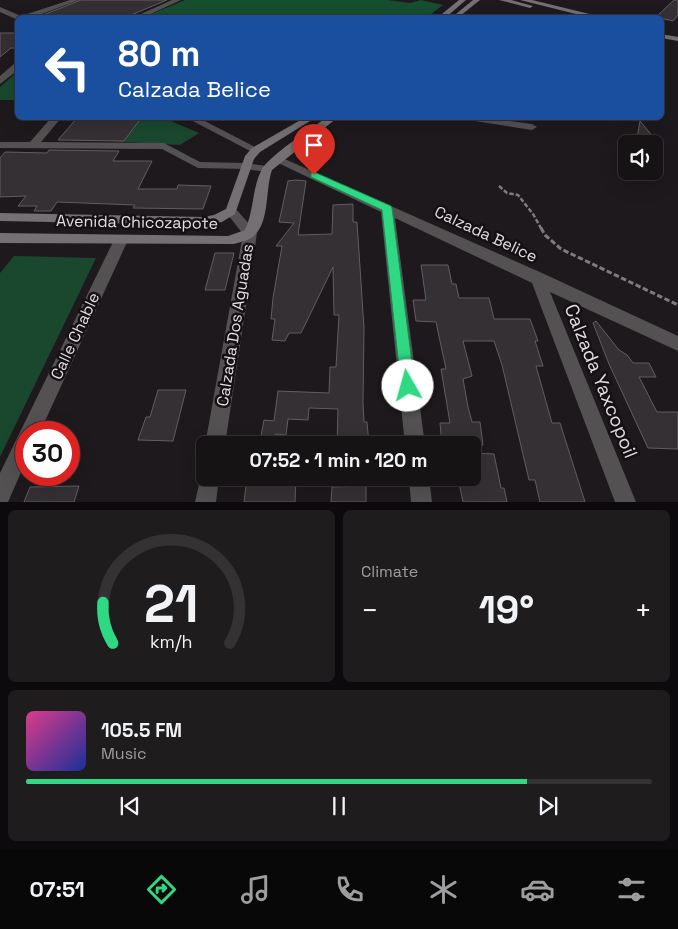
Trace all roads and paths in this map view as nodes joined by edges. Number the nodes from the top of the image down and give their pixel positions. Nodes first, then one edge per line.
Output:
1 (76, 0) edge
2 (178, 0) edge
3 (463, 0) edge
4 (476, 0) edge
5 (502, 0) edge
6 (523, 0) edge
7 (0, 9) edge
8 (32, 15) edge
9 (141, 15) edge
10 (444, 15) edge
11 (458, 15) edge
12 (567, 15) edge
13 (590, 15) edge
14 (15, 16) edge
15 (664, 31) edge
16 (678, 34) edge
17 (664, 37) edge
18 (678, 39) edge
19 (15, 68) edge
20 (0, 81) edge
21 (54, 120) edge
22 (195, 120) edge
23 (307, 120) edge
24 (329, 120) edge
25 (488, 120) edge
26 (532, 127) dead end
27 (34, 144) junction
28 (0, 145) edge
29 (250, 158) junction
30 (278, 159) junction
31 (267, 169) junction
32 (499, 186) dead end
33 (387, 208) junction
34 (231, 212) junction
35 (1, 218) edge
36 (250, 233) junction
37 (0, 238) edge
38 (121, 240) junction
39 (538, 277) junction
40 (678, 305) edge
41 (678, 344) edge
42 (35, 421) edge
43 (216, 436) edge
44 (414, 436) edge
45 (15, 464) edge
46 (208, 486) edge
47 (420, 486) edge
48 (0, 496) edge
49 (205, 502) edge
50 (422, 502) edge
51 (626, 502) edge

1 - 8 street
2 - 9 street
3 - 10 main road
4 - 11 main road
5 - 12 main road
6 - 13 main road
7 - 14 street
15 - 16 main road
17 - 18 main road
19 - 20 street
21 - 27 street
22 - 29 street
23 - 29 main road
24 - 30 main road
25 - 26 street
27 - 28 street
27 - 29 street
29 - 31 street
29 - 34 main road, Avenida Chicozapote
30 - 31 main road
30 - 33 street, Calzada Belice
31 - 36 main road
32 - 40 path
33 - 39 street, Calzada Belice
33 - 44 street
34 - 35 main road, Avenida Chicozapote
34 - 36 street, Calzada Dos Aguadas
36 - 38 main road, Avenida Chicozapote
36 - 43 street, Calzada Dos Aguadas
37 - 38 main road, Avenida Chicozapote
38 - 42 street, Calle Chable
39 - 41 street, Calzada Belice
39 - 51 street, Calzada Yaxcopoil
45 - 48 street
46 - 49 street
47 - 50 street

